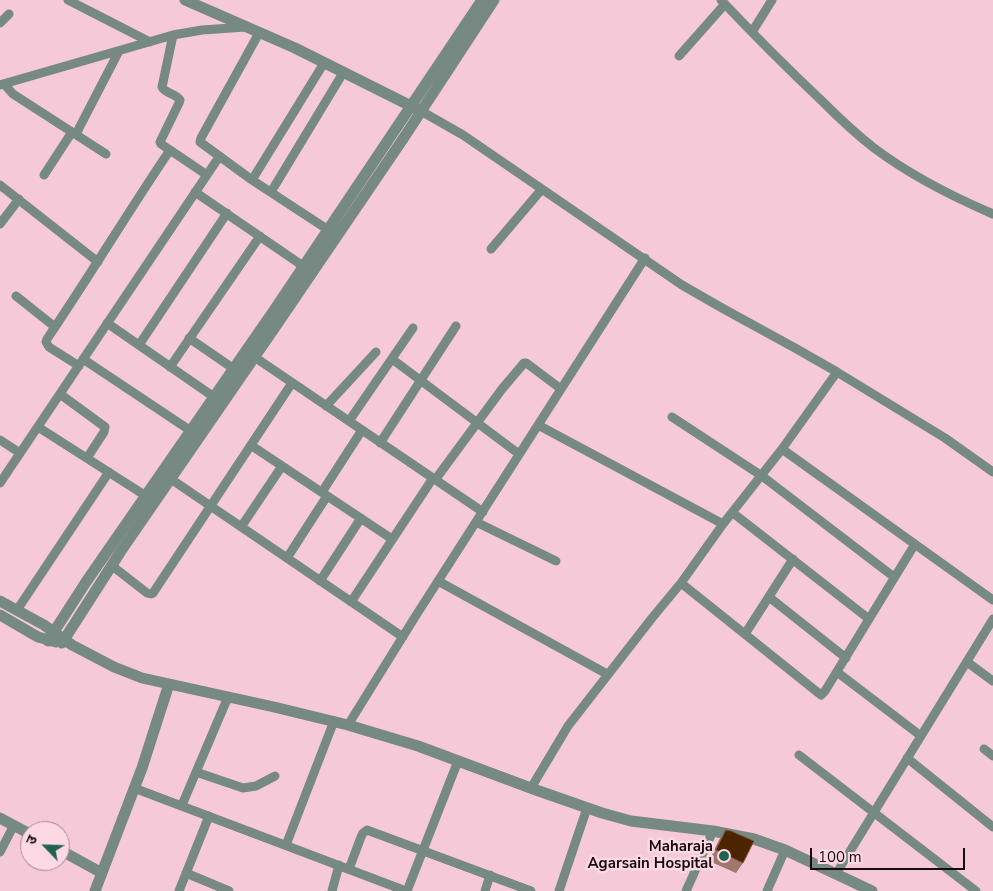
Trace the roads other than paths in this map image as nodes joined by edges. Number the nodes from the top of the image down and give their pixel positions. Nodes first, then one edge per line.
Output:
1 (68, 0) edge
2 (188, 0) edge
3 (482, 0) edge
4 (494, 0) edge
5 (772, 0) edge
6 (723, 2) edge
7 (8, 14) dead end
8 (0, 23) edge
9 (246, 27) junction
10 (752, 32) junction
11 (259, 33) junction
12 (173, 35) junction
13 (150, 42) junction
14 (119, 51) junction
15 (680, 56) dead end
16 (324, 63) junction
17 (343, 72) junction
18 (2, 85) edge
19 (416, 108) junction
20 (74, 133) junction
21 (170, 150) junction
22 (106, 154) dead end
23 (219, 157) junction
24 (44, 175) dead end
25 (207, 175) junction
26 (252, 180) junction
27 (0, 184) edge
28 (542, 189) junction
29 (196, 192) junction
30 (271, 192) junction
31 (19, 199) junction
32 (227, 213) junction
33 (993, 214) edge
34 (0, 224) edge
35 (332, 233) junction
36 (260, 236) junction
37 (491, 249) dead end
38 (645, 258) junction
39 (98, 262) junction
40 (303, 266) junction
41 (16, 296) dead end
42 (107, 323) junction
43 (456, 326) dead end
44 (55, 327) junction
45 (413, 328) dead end
46 (189, 338) junction
47 (139, 345) junction
48 (376, 352) dead end
49 (250, 355) junction
50 (392, 359) junction
51 (81, 362) junction
52 (170, 366) junction
53 (234, 369) junction
54 (837, 372) junction
55 (421, 380) junction
56 (292, 383) junction
57 (561, 389) junction
58 (60, 394) junction
59 (214, 397) junction
60 (326, 406) junction
61 (672, 417) dead end
62 (349, 421) junction
63 (477, 422) junction
64 (538, 425) junction
65 (38, 426) junction
66 (362, 430) junction
67 (191, 431) junction
68 (0, 440) edge
69 (380, 443) junction
70 (252, 446) junction
71 (782, 449) junction
72 (20, 453) junction
73 (519, 454) junction
74 (87, 458) junction
75 (282, 466) junction
76 (109, 472) junction
77 (993, 472) edge
78 (166, 476) junction
79 (762, 476) junction
80 (434, 479) junction
81 (0, 483) edge
82 (324, 494) junction
83 (146, 496) junction
84 (211, 506) junction
85 (483, 512) junction
86 (733, 512) junction
87 (361, 518) junction
88 (476, 522) junction
89 (723, 524) junction
90 (241, 527) junction
91 (392, 539) junction
92 (915, 544) junction
93 (287, 558) junction
94 (793, 559) junction
95 (556, 561) dead end
96 (111, 565) junction
97 (894, 577) junction
98 (320, 580) junction
99 (438, 581) junction
100 (681, 583) junction
101 (769, 597) junction
102 (0, 600) edge
103 (993, 600) edge
104 (351, 602) junction
105 (17, 610) junction
106 (0, 615) edge
107 (870, 618) junction
108 (993, 619) edge
109 (745, 634) junction
110 (51, 636) junction
111 (403, 637) junction
112 (66, 643) junction
113 (846, 658) junction
114 (967, 662) junction
115 (837, 672) junction
116 (607, 674) junction
117 (993, 681) edge
118 (169, 684) junction
119 (228, 697) junction
120 (334, 722) junction
121 (348, 725) junction
122 (921, 736) junction
123 (984, 749) dead end
124 (799, 755) dead end
125 (993, 756) edge
126 (907, 758) junction
127 (458, 761) junction
128 (196, 772) junction
129 (274, 776) dead end
130 (134, 788) junction
131 (531, 788) junction
132 (182, 806) junction
133 (587, 808) junction
134 (873, 812) junction
135 (209, 816) junction
136 (0, 818) edge
137 (14, 825) junction
138 (993, 827) edge
139 (20, 828) edge
140 (713, 831) junction
141 (286, 845) junction
142 (785, 850) junction
143 (423, 851) junction
144 (0, 852) edge
145 (70, 855) edge
146 (339, 865) junction
147 (349, 869) junction
148 (102, 873) junction
149 (186, 873) junction
150 (836, 874) junction
151 (490, 875) junction
152 (95, 891) edge
153 (179, 891) edge
154 (229, 891) edge
155 (332, 891) edge
156 (407, 891) edge
157 (485, 891) edge
158 (531, 891) edge
159 (559, 891) edge
160 (686, 891) edge
161 (767, 891) edge
162 (872, 891) edge
163 (976, 891) edge

1 - 13 street
2 - 9 street
3 - 19 street
4 - 19 street
5 - 10 street
6 - 10 street
6 - 15 street
7 - 8 street
9 - 11 street
9 - 12 street
10 - 33 street
11 - 16 street
11 - 23 street
12 - 13 street
12 - 21 street
13 - 14 street
14 - 18 street
14 - 20 street
16 - 17 street
16 - 26 street
17 - 19 street
17 - 30 street
18 - 20 street
19 - 28 street
19 - 35 street
20 - 22 street
20 - 24 street
21 - 25 street
21 - 39 street
23 - 25 street
23 - 26 street
25 - 29 street
26 - 30 street
27 - 31 street
28 - 37 street
28 - 38 street
29 - 32 street
29 - 42 street
30 - 35 street
31 - 34 street
31 - 39 street
32 - 36 street
32 - 47 street
35 - 40 street
35 - 49 street
36 - 40 street
36 - 46 street
38 - 54 street
38 - 57 street
39 - 44 street
40 - 49 street
41 - 44 street
42 - 47 street
42 - 51 street
43 - 55 street
44 - 51 street
45 - 50 street
46 - 52 street
46 - 53 street
47 - 52 street
48 - 60 street
49 - 53 street
49 - 56 street
49 - 78 street
50 - 55 street
50 - 62 street
51 - 58 street
51 - 67 street
52 - 59 street
53 - 59 street
54 - 71 street
54 - 77 street
55 - 63 street
55 - 69 street
56 - 60 street
56 - 70 street
57 - 63 street
57 - 64 street
58 - 65 street
58 - 74 street
59 - 67 street
60 - 62 street
61 - 79 street
62 - 66 street
63 - 73 street
63 - 80 street
64 - 73 street
64 - 89 street
65 - 72 street
65 - 74 street
66 - 69 street
66 - 82 street
67 - 78 street
68 - 72 street
69 - 80 street
70 - 75 street
70 - 84 street
71 - 79 street
71 - 92 street
72 - 81 street
73 - 85 street
74 - 76 street
75 - 82 street
75 - 90 street
76 - 83 street
76 - 105 street
78 - 83 street
78 - 84 street
78 - 96 street
79 - 86 street
79 - 97 street
80 - 85 street
80 - 91 street
82 - 87 street
82 - 93 street
83 - 110 street
84 - 90 street
84 - 96 street
85 - 88 street
86 - 89 street
86 - 94 street
87 - 91 street
87 - 98 street
88 - 95 street
88 - 99 street
89 - 100 street
90 - 93 street
91 - 104 street
92 - 97 street
92 - 103 street
93 - 98 street
94 - 101 street
94 - 107 street
96 - 112 street
97 - 107 street
98 - 104 street
99 - 111 street
99 - 116 street
100 - 109 street
100 - 116 street
101 - 109 street
101 - 113 street
102 - 105 street
104 - 111 street
105 - 110 street
106 - 110 street
107 - 113 street
108 - 114 street
109 - 115 street
110 - 112 street
111 - 121 street
112 - 118 street
113 - 115 street
114 - 117 street
114 - 122 street
115 - 122 street
116 - 131 street
118 - 119 street
118 - 130 street
119 - 120 street
119 - 128 street
120 - 121 street
120 - 141 street
121 - 127 street
122 - 126 street
123 - 125 street
124 - 134 street
126 - 134 street
126 - 138 street
127 - 131 street
127 - 143 street
128 - 129 street
128 - 132 street
130 - 132 street
130 - 148 street
131 - 133 street
132 - 135 street
133 - 140 street
133 - 159 street
134 - 150 street
134 - 163 street
135 - 141 street
135 - 149 street
136 - 137 street
137 - 139 street
137 - 144 street
140 - 142 street
140 - 160 street
141 - 146 street
142 - 150 street
142 - 161 street
143 - 147 street
143 - 151 street
143 - 156 street
145 - 148 street
146 - 147 street
146 - 155 street
147 - 156 street
148 - 152 street
149 - 153 street
149 - 154 street
150 - 162 street
151 - 157 street
151 - 158 street

